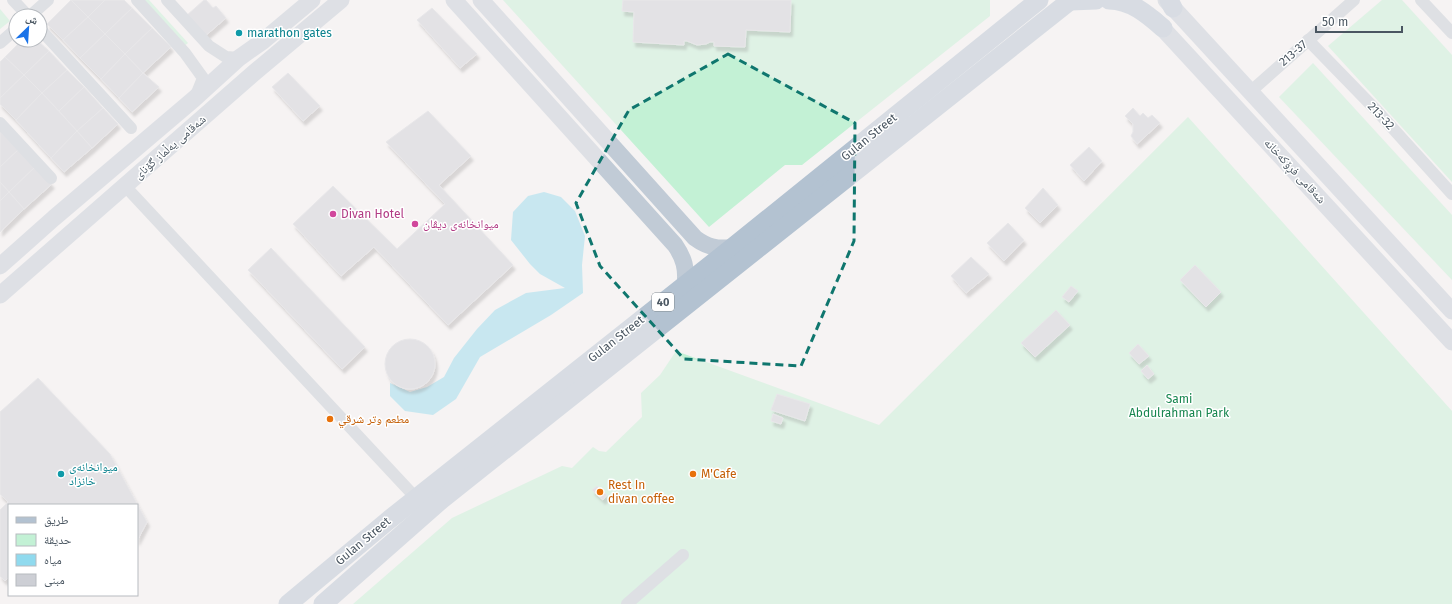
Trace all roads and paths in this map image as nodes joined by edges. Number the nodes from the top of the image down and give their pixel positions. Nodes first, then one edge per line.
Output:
1 (13, 0) edge
2 (48, 0) edge
3 (137, 0) edge
4 (167, 0) edge
5 (312, 0) edge
6 (341, 0) edge
7 (454, 0) edge
8 (481, 0) edge
9 (1039, 0) edge
10 (1096, 0) edge
11 (1109, 0) edge
12 (1137, 0) edge
13 (1354, 0) edge
14 (1421, 0) edge
15 (1071, 1) edge
16 (1169, 3) edge
17 (21, 8) edge
18 (38, 8) edge
19 (1163, 28) junction
20 (1452, 33) edge
21 (8, 36) edge
22 (48, 38) edge
23 (1308, 40) junction
24 (0, 43) edge
25 (239, 58) junction
26 (1250, 92) junction
27 (194, 99) junction
28 (0, 122) edge
29 (131, 128) dead end
30 (52, 178) dead end
31 (125, 186) junction
32 (1452, 194) edge
33 (54, 218) junction
34 (689, 232) junction
35 (69, 235) junction
36 (675, 245) junction
37 (733, 247) junction
38 (0, 266) edge
39 (684, 284) junction
40 (0, 295) edge
41 (1452, 311) edge
42 (1452, 342) edge
43 (550, 403) junction
44 (416, 498) junction
45 (683, 555) dead end
46 (288, 604) edge
47 (323, 604) edge
48 (627, 604) edge

1 - 17 street
2 - 18 street
3 - 27 street
4 - 25 street
5 - 25 street, شەقامی یەڵماز گۆنای
6 - 31 street, شەقامی یەڵماز گۆنای
7 - 36 street
8 - 34 street
9 - 37 main road, Gulan Street / 40
10 - 15 main road
11 - 19 main road
12 - 19 street, شەقامی فڕۆکەخانە
13 - 23 street, 213-37
14 - 20 street
15 - 43 main road, Gulan Street / 40
16 - 26 street, شەقامی فڕۆکەخانە
19 - 42 street, شەقامی فڕۆکەخانە
21 - 24 street
22 - 29 street
23 - 26 street, 213-37
23 - 32 street, 213-32
25 - 27 street, شەقامی یەڵماز گۆنای
26 - 41 street, شەقامی فڕۆکەخانە
27 - 33 street, شەقامی یەڵماز گۆنای
28 - 30 street
31 - 35 street, شەقامی یەڵماز گۆنای
31 - 44 street
33 - 35 street
33 - 38 street, شەقامی یەڵماز گۆنای
34 - 36 street
34 - 37 street
35 - 40 street, شەقامی یەڵماز گۆنای
36 - 39 street
37 - 39 main road, Gulan Street / 40
39 - 43 main road, Gulan Street / 40
43 - 44 main road, Gulan Street / 40
43 - 47 main road, Gulan Street / 40
44 - 46 main road, Gulan Street / 40
45 - 48 street

